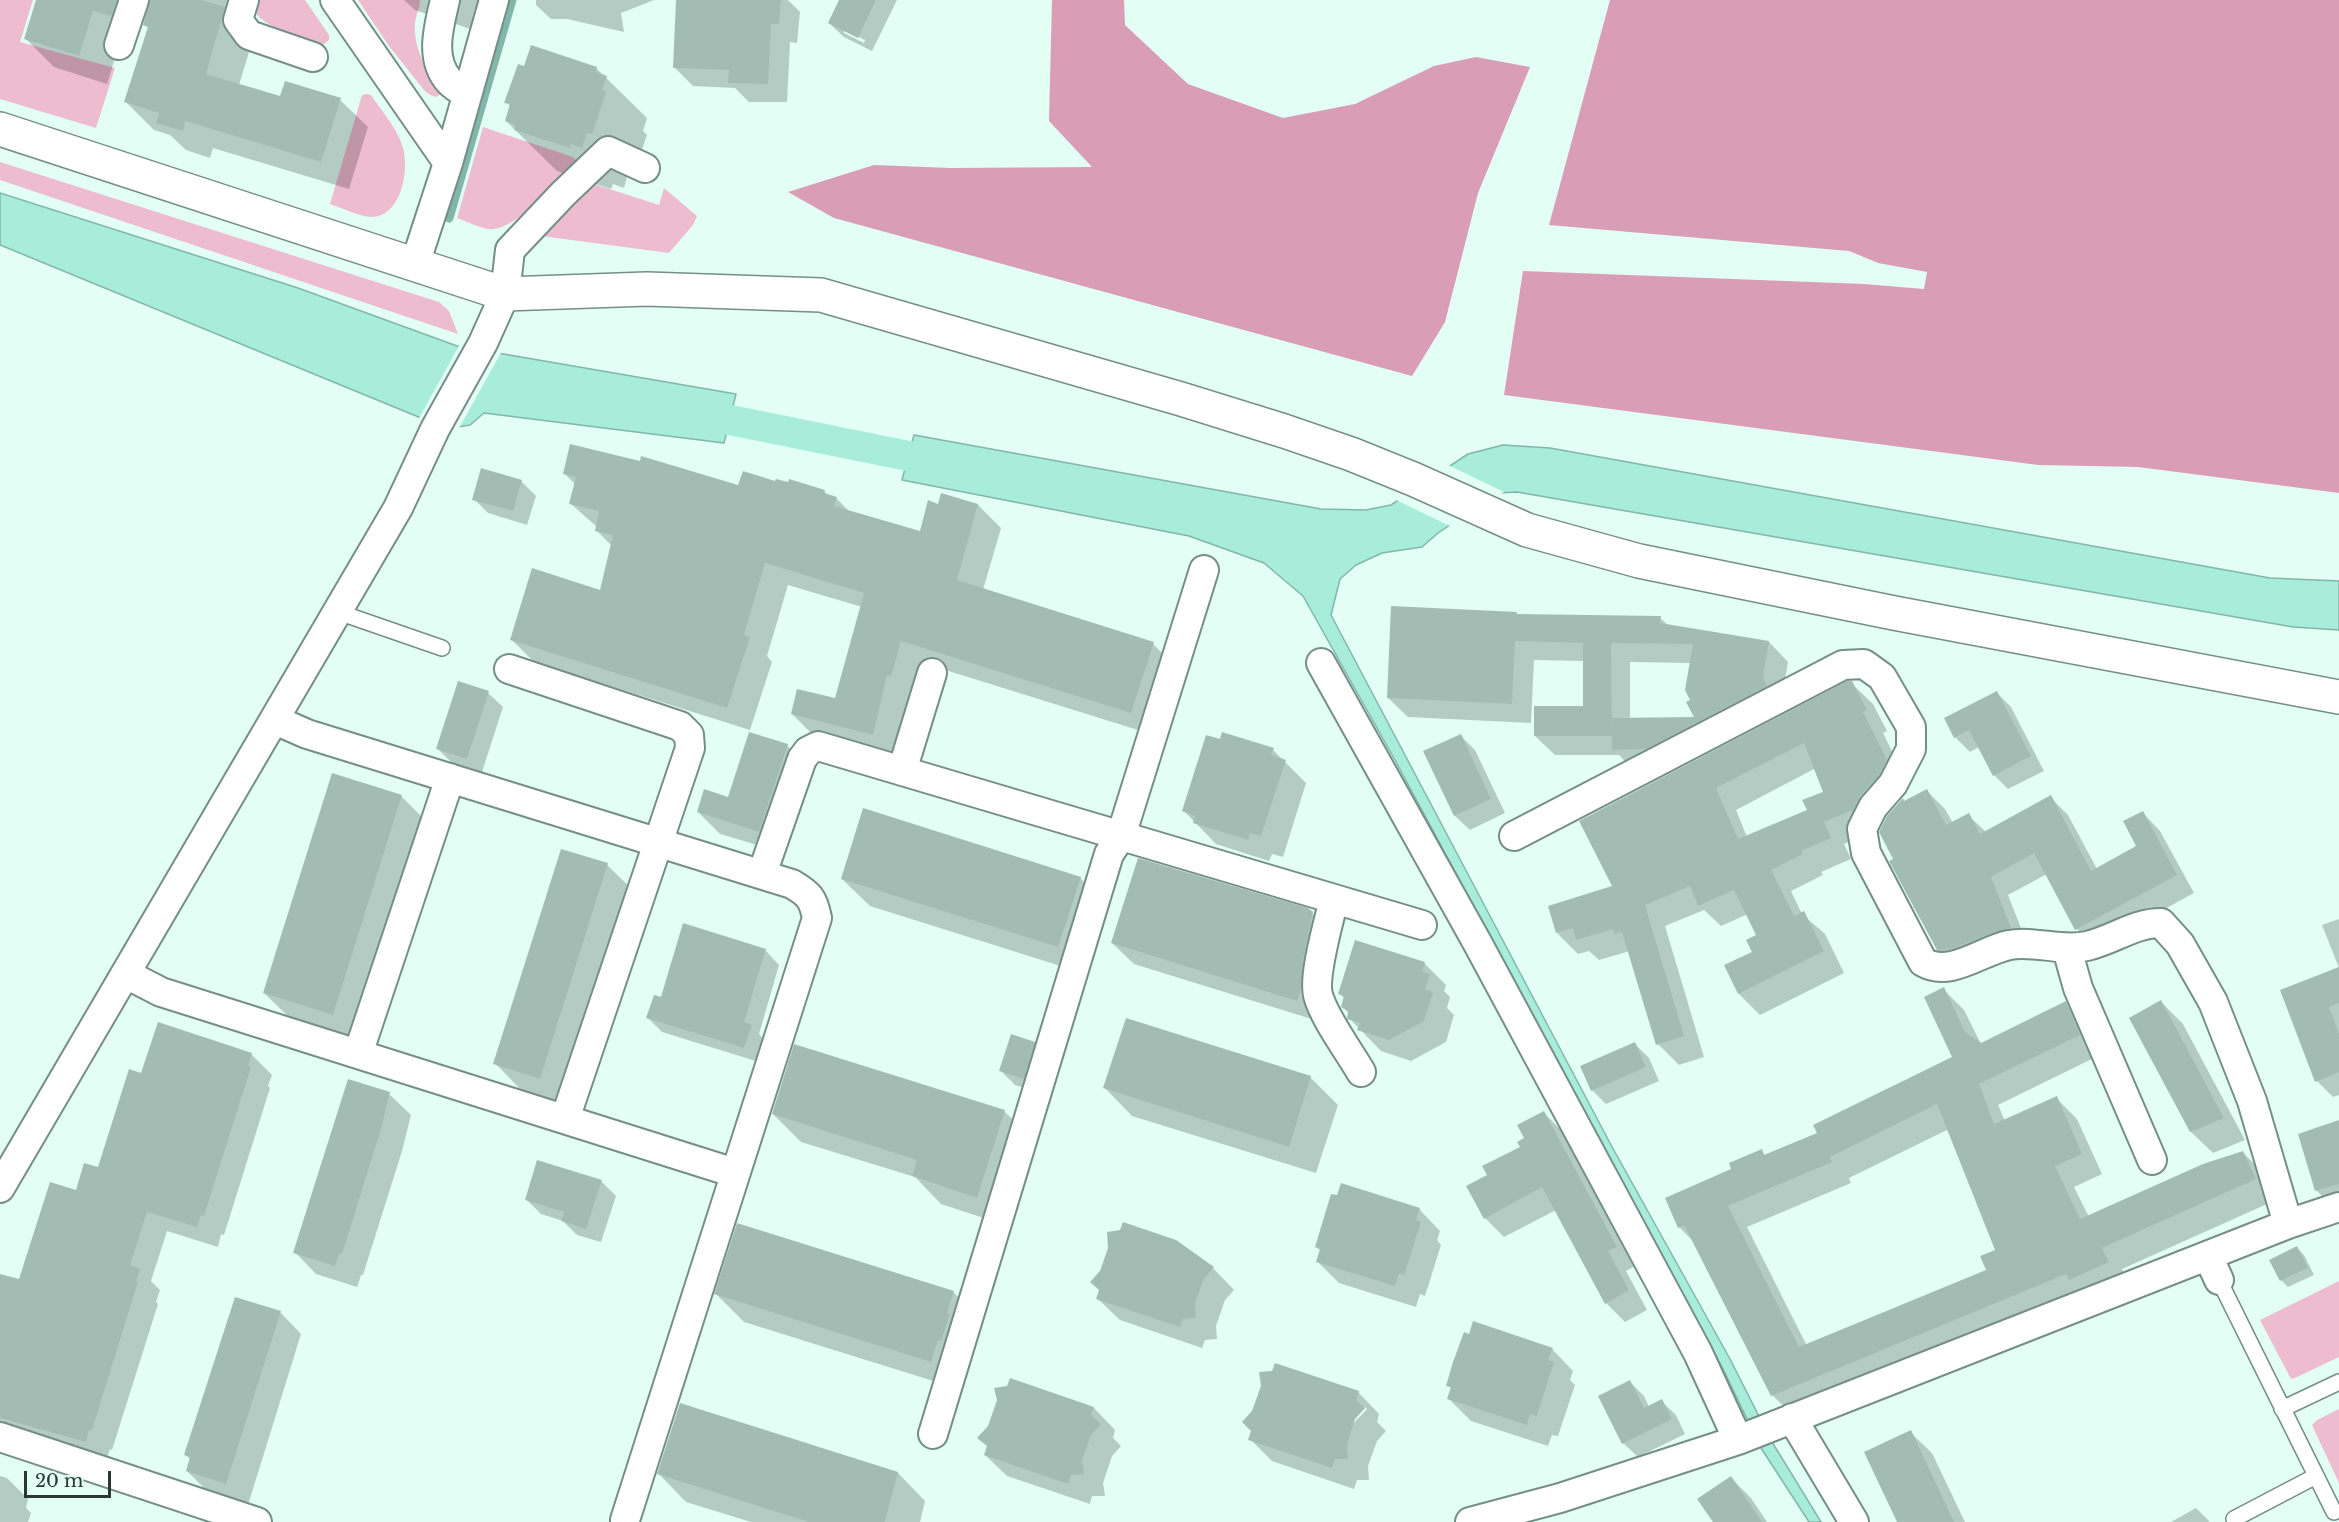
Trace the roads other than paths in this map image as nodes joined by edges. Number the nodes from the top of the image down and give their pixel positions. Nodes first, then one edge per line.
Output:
1 (134, 0) edge
2 (244, 0) edge
3 (335, 0) edge
4 (445, 0) edge
5 (494, 0) edge
6 (119, 45) dead end
7 (313, 57) dead end
8 (467, 95) junction
9 (0, 129) edge
10 (448, 163) junction
11 (645, 168) dead end
12 (415, 264) junction
13 (505, 294) junction
14 (1203, 570) dead end
15 (338, 612) junction
16 (442, 648) dead end
17 (1321, 663) dead end
18 (509, 669) dead end
19 (932, 673) dead end
20 (2339, 697) edge
21 (275, 720) junction
22 (902, 771) junction
23 (450, 778) junction
24 (1121, 836) junction
25 (1514, 836) dead end
26 (657, 842) junction
27 (762, 874) junction
28 (1334, 899) junction
29 (1422, 925) dead end
30 (2067, 949) junction
31 (126, 974) junction
32 (358, 1054) junction
33 (1362, 1072) dead end
34 (565, 1119) junction
35 (2152, 1160) dead end
36 (735, 1173) junction
37 (0, 1188) edge
38 (2339, 1207) edge
39 (2288, 1224) junction
40 (2214, 1268) junction
41 (2339, 1382) edge
42 (2282, 1410) junction
43 (1762, 1430) junction
44 (933, 1434) dead end
45 (0, 1437) edge
46 (2316, 1476) junction
47 (2334, 1512) dead end
48 (2234, 1519) dead end
49 (625, 1520) dead end
50 (256, 1522) edge
51 (1470, 1522) edge
52 (1854, 1522) edge

1 - 6 street
2 - 7 street
3 - 10 street
4 - 8 street
5 - 8 street
8 - 10 street
9 - 12 main road
10 - 12 street
11 - 13 street
12 - 13 main road
13 - 15 street
13 - 20 main road
14 - 24 street
15 - 16 lane
15 - 21 street
17 - 43 street
18 - 26 street
19 - 22 street
21 - 23 street
21 - 31 street
22 - 24 street
22 - 27 street
23 - 26 street
23 - 32 street
24 - 28 street
24 - 44 street
25 - 30 street
26 - 27 street
26 - 34 street
27 - 36 street
28 - 29 street
28 - 33 street
30 - 35 street
30 - 39 street
31 - 32 street
31 - 37 street
32 - 34 street
34 - 36 street
36 - 49 street
38 - 39 street
39 - 40 street
40 - 42 lane
40 - 43 street
41 - 42 lane
42 - 46 lane
43 - 51 street
43 - 52 street
45 - 50 street
46 - 47 lane
46 - 48 lane

